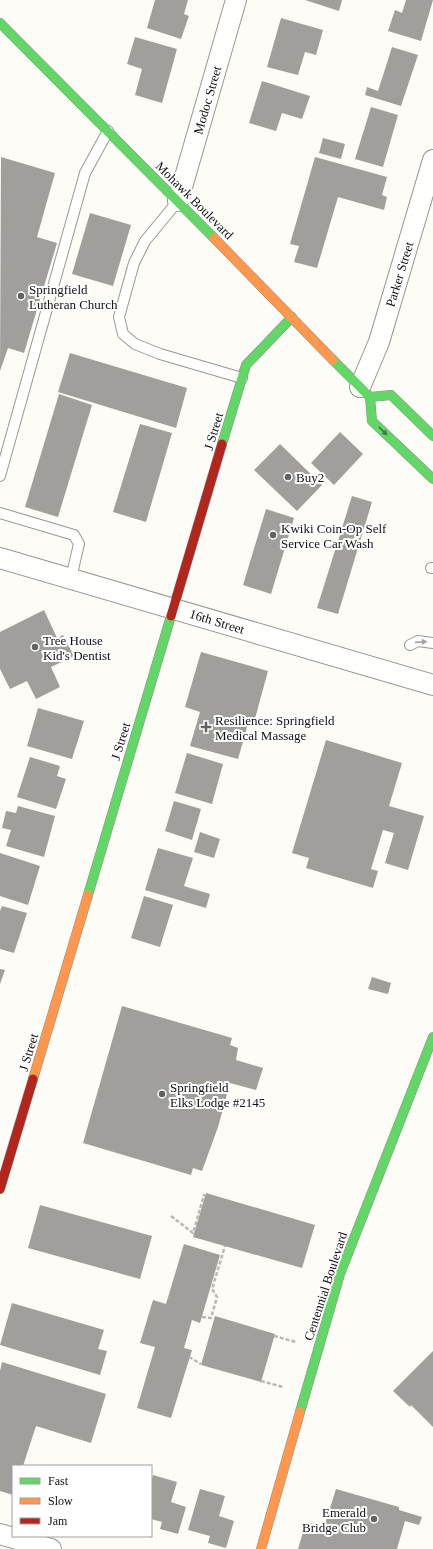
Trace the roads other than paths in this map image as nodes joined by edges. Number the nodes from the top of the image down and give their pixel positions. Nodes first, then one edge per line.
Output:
1 (236, 0) edge
2 (0, 23) edge
3 (108, 131) junction
4 (433, 160) edge
5 (178, 201) junction
6 (427, 206) edge
7 (292, 317) junction
8 (242, 378) junction
9 (365, 392) junction
10 (433, 436) edge
11 (0, 476) edge
12 (433, 479) edge
13 (0, 512) edge
14 (0, 558) edge
15 (71, 578) junction
16 (174, 608) junction
17 (433, 643) edge
18 (410, 645) dead end
19 (433, 685) edge
20 (433, 1037) edge
21 (0, 1189) edge
22 (0, 1534) edge
23 (52, 1549) edge
24 (261, 1549) edge

1 - 5 street, Modoc Street
2 - 3 street, Mohawk Boulevard
3 - 5 street, Mohawk Boulevard
3 - 11 lane
4 - 6 street, Parker Street
5 - 7 street, Mohawk Boulevard
5 - 8 lane
6 - 9 street, Parker Street
7 - 8 street, J Street
7 - 9 street, Mohawk Boulevard
8 - 16 street, J Street
9 - 10 street
9 -> 12 street
13 - 15 lane
14 - 15 street, 16th Street
15 - 16 street, 16th Street
16 - 19 street, 16th Street
16 - 21 street, J Street
18 -> 17 lane
20 - 24 street, Centennial Boulevard
22 - 23 street

